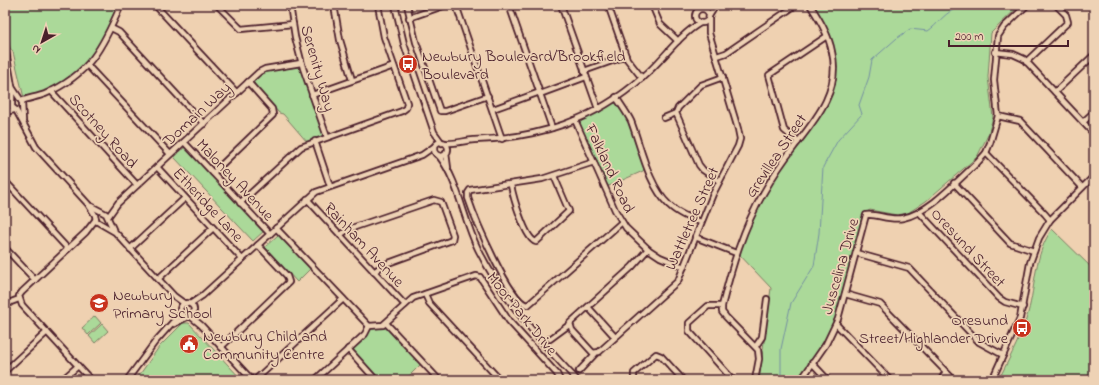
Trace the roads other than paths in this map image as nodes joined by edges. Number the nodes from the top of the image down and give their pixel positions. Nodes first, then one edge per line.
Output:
1 (121, 5) edge
2 (155, 5) edge
3 (217, 5) edge
4 (290, 5) edge
5 (334, 5) edge
6 (378, 5) edge
7 (395, 5) edge
8 (407, 5) edge
9 (446, 5) edge
10 (456, 5) edge
11 (509, 5) edge
12 (561, 5) edge
13 (608, 5) edge
14 (652, 5) edge
15 (698, 5) edge
16 (715, 5) edge
17 (796, 5) edge
18 (810, 5) edge
19 (1027, 5) edge
20 (1056, 5) edge
21 (704, 10) junction
22 (696, 14) junction
23 (709, 17) junction
24 (409, 18) junction
25 (701, 23) junction
26 (293, 24) junction
27 (111, 28) junction
28 (688, 30) junction
29 (709, 33) junction
30 (827, 36) junction
31 (678, 42) junction
32 (5, 46) edge
33 (995, 52) junction
34 (1094, 55) edge
35 (626, 56) junction
36 (717, 56) junction
37 (1026, 62) junction
38 (301, 63) junction
39 (88, 66) junction
40 (394, 66) junction
41 (584, 71) junction
42 (586, 77) junction
43 (723, 77) junction
44 (642, 78) junction
45 (352, 80) junction
46 (248, 82) junction
47 (12, 86) junction
48 (51, 91) junction
49 (1055, 92) junction
50 (237, 93) junction
51 (540, 93) junction
52 (312, 95) junction
53 (488, 96) junction
54 (616, 98) junction
55 (11, 103) junction
56 (21, 103) junction
57 (493, 109) junction
58 (598, 109) junction
59 (15, 110) junction
60 (5, 111) edge
61 (1094, 112) edge
62 (676, 113) junction
63 (998, 116) junction
64 (664, 118) dead end
65 (575, 120) junction
66 (1083, 122) junction
67 (204, 124) junction
68 (24, 126) junction
69 (552, 128) junction
70 (434, 132) junction
71 (1094, 134) edge
72 (327, 137) junction
73 (502, 139) junction
74 (315, 141) junction
75 (184, 142) junction
76 (798, 142) junction
77 (443, 143) junction
78 (457, 143) junction
79 (435, 145) junction
80 (447, 152) junction
81 (986, 153) junction
82 (170, 154) junction
83 (422, 155) junction
84 (438, 156) junction
85 (594, 162) junction
86 (157, 167) junction
87 (448, 170) junction
88 (213, 173) junction
89 (554, 176) junction
90 (1094, 176) edge
91 (5, 181) edge
92 (719, 181) junction
93 (954, 183) junction
94 (137, 185) junction
95 (512, 185) junction
96 (330, 186) junction
97 (1082, 187) junction
98 (185, 198) junction
99 (307, 200) junction
100 (118, 203) junction
101 (240, 203) junction
102 (88, 204) junction
103 (102, 212) junction
104 (919, 212) junction
105 (96, 218) junction
106 (108, 218) junction
107 (1050, 220) junction
108 (622, 222) junction
109 (701, 222) junction
110 (101, 224) junction
111 (213, 228) junction
112 (276, 228) junction
113 (86, 232) junction
114 (115, 232) junction
115 (270, 234) junction
116 (340, 236) junction
117 (695, 237) junction
118 (258, 245) junction
119 (5, 248) edge
120 (68, 249) junction
121 (130, 249) junction
122 (648, 249) junction
123 (1034, 251) junction
124 (736, 253) junction
125 (856, 253) junction
126 (242, 259) junction
127 (684, 266) junction
128 (374, 272) junction
129 (158, 279) junction
130 (35, 280) junction
131 (425, 294) junction
132 (845, 294) junction
133 (174, 296) junction
134 (202, 296) junction
135 (19, 299) junction
136 (343, 299) junction
137 (767, 299) dead end
138 (188, 304) junction
139 (405, 305) junction
140 (588, 306) junction
141 (722, 306) junction
142 (5, 307) edge
143 (1023, 307) junction
144 (181, 310) junction
145 (194, 311) junction
146 (188, 317) junction
147 (386, 323) junction
148 (172, 324) junction
149 (836, 324) junction
150 (201, 325) junction
151 (570, 325) junction
152 (369, 326) junction
153 (47, 332) junction
154 (615, 337) junction
155 (550, 339) dead end
156 (756, 346) junction
157 (221, 347) junction
158 (348, 349) junction
159 (595, 354) junction
160 (1003, 355) junction
161 (812, 363) junction
162 (78, 366) junction
163 (5, 371) edge
164 (579, 371) dead end
165 (945, 373) junction
166 (993, 378) edge
167 (62, 380) edge
168 (91, 380) edge
169 (128, 380) edge
170 (253, 380) edge
171 (315, 380) edge
172 (376, 380) edge
173 (439, 380) edge
174 (500, 380) edge
175 (560, 380) edge
176 (576, 380) edge
177 (634, 380) edge
178 (683, 380) edge
179 (733, 380) edge
180 (755, 380) edge
181 (801, 380) edge
182 (828, 380) edge
183 (890, 380) edge
184 (941, 380) edge
185 (954, 380) edge
186 (999, 380) edge

1 - 27 street
2 - 50 street
3 - 26 street
4 - 26 street, Serenity Way
5 - 45 street
6 - 40 street
7 - 70 street
8 - 24 street
9 - 24 street
10 - 53 street
11 - 51 street
12 - 41 street
13 - 35 street
14 - 31 street
15 - 21 street
15 - 22 street
16 - 21 street
16 - 23 street
17 - 36 street
18 - 30 street, Grevillea Street
19 - 33 street, Juscelina Drive
20 - 37 street
21 - 22 street
21 - 23 street
22 - 25 street, Wattletree Street
22 - 28 street
23 - 25 street
23 - 29 street, Wattletree Street
24 - 53 street
25 - 28 street
25 - 29 street, Wattletree Street
26 - 38 street, Serenity Way
27 - 39 street
27 - 67 street
28 - 31 street
29 - 36 street, Wattletree Street
30 - 76 street, Grevillea Street
30 - 76 street
31 - 44 street
32 - 47 street
33 - 37 street
33 - 63 street, Juscelina Drive
34 - 49 street
35 - 41 street
35 - 44 street
36 - 43 street, Wattletree Street
37 - 49 street
38 - 46 street, Domain Way
38 - 52 street, Serenity Way
39 - 48 street
39 - 82 street
40 - 45 street
40 - 72 street
41 - 42 street
42 - 51 street
42 - 58 street
43 - 62 street
43 - 92 street, Wattletree Street
44 - 54 street
45 - 52 street
46 - 50 street, Domain Way
46 - 88 street
47 - 55 street
47 - 56 street
48 - 56 street
48 - 94 street, Scotney Road
49 - 66 street
50 - 67 street, Domain Way
51 - 57 street
51 - 69 street
52 - 72 street, Serenity Way
53 - 57 street
54 - 58 street
54 - 109 street
55 - 56 street
55 - 59 street
55 - 60 street
56 - 59 street
56 - 68 street
57 - 73 street
58 - 65 street
59 - 60 street
59 - 68 street
61 - 66 street
62 - 64 street
62 - 92 street
63 - 81 street, Juscelina Drive
63 - 97 street
65 - 69 street
65 - 85 street, Falkland Road
66 - 71 street
67 - 75 street, Domain Way
68 - 102 street
69 - 73 street
70 - 77 street
70 - 79 street
72 - 74 street
73 - 78 street
74 - 96 street
74 - 101 street
75 - 82 street, Domain Way
75 - 88 street, Maloney Avenue
76 - 124 street, Grevillea Street
77 - 78 street
77 - 79 street
77 - 80 street
78 - 80 street
79 - 83 street
79 - 84 street
80 - 84 street
80 - 87 street
81 - 93 street, Juscelina Drive
81 - 107 street
82 - 86 street, Domain Way
83 - 84 street
83 - 96 street
84 - 87 street
85 - 89 street
85 - 108 street, Falkland Road
86 - 94 street, Domain Way
86 - 98 street, Etheridge Lane
87 - 176 street
88 - 101 street, Maloney Avenue
89 - 95 street
89 - 95 street
90 - 97 street
91 - 120 street
92 - 109 street, Wattletree Street
93 - 104 street, Juscelina Drive
93 - 123 street
94 - 100 street, Domain Way
95 - 108 street
96 - 99 street
97 - 107 street
98 - 111 street, Etheridge Lane
98 - 121 street
99 - 112 street
99 - 116 street, Rainham Avenue
100 - 103 street, Domain Way
100 - 106 street, Domain Way
101 - 115 street, Maloney Avenue
102 - 103 street
102 - 105 street
103 - 105 street, Domain Way
103 - 106 street
104 - 125 street, Juscelina Drive
104 - 143 street, Oresund Street
105 - 110 street
105 - 113 street
106 - 110 street, Domain Way
106 - 114 street
107 - 123 street
108 - 122 street, Falkland Road
109 - 117 street, Wattletree Street
110 - 113 street
110 - 114 street
111 - 126 street, Etheridge Lane
111 - 129 street
112 - 115 street
112 - 136 street
113 - 120 street
114 - 121 street
115 - 118 street
116 - 128 street, Rainham Avenue
116 - 128 street
117 - 124 street
117 - 127 street, Wattletree Street
118 - 126 street
118 - 157 street
119 - 130 street
120 - 130 street
121 - 129 street
122 - 127 street, Falkland Road
122 - 140 street, Wattletree Street
123 - 143 street
124 - 141 street, Grevillea Street
125 - 132 street, Juscelina Drive
125 - 160 street
126 - 134 street
127 - 154 street, Wattletree Street
128 - 139 street, Rainham Avenue
129 - 133 street
130 - 135 street
131 - 139 street, Moor Park Drive
131 - 174 street
131 - 175 street, Moor Park Drive
132 - 149 street, Juscelina Drive
132 - 165 street
133 - 138 street
133 - 144 street
134 - 138 street
134 - 145 street
135 - 142 street
135 - 153 street
136 - 152 street
136 - 170 street
137 - 156 street
138 - 144 street
138 - 145 street
139 - 147 street, Moor Park Drive
140 - 151 street, Wattletree Street
140 - 154 street
141 - 156 street
141 - 179 street
143 - 160 street
144 - 146 street
144 - 148 street
145 - 146 street
145 - 150 street
146 - 148 street
146 - 150 street
147 - 152 street
147 - 173 street
148 - 169 street
149 - 161 street, Juscelina Drive
149 - 183 street
150 - 157 street
151 - 155 street, Wattletree Street
151 - 159 street
152 - 158 street
153 - 162 street
153 - 163 street
154 - 159 street, Wattletree Street
156 - 180 street
157 - 170 street
158 - 171 street
158 - 172 street
159 - 164 street, Wattletree Street
160 - 166 street
161 - 181 street, Juscelina Drive
161 - 182 street
162 - 167 street
162 - 168 street
165 - 184 street
165 - 185 street
166 - 186 street
177 - 178 street

